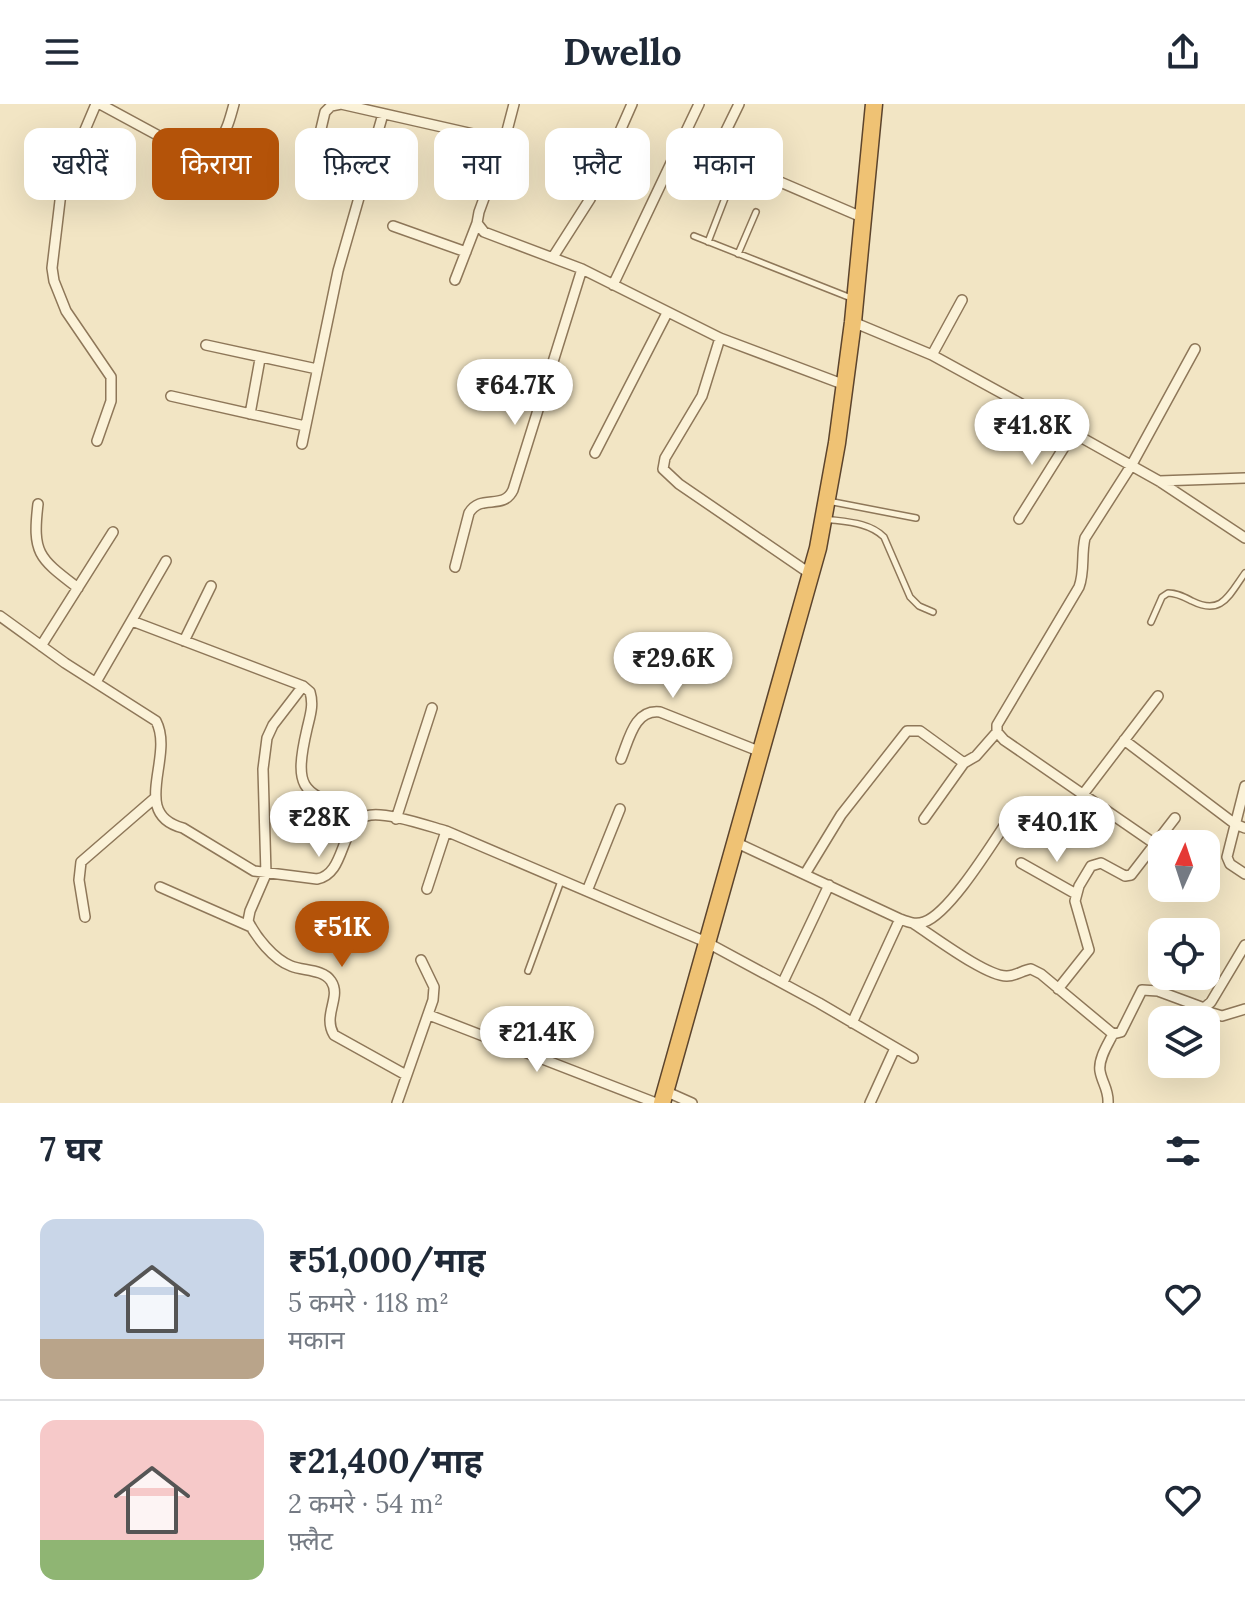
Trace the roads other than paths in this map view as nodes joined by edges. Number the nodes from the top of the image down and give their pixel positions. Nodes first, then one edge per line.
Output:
1 (98, 104) edge
2 (234, 104) edge
3 (514, 104) edge
4 (632, 104) edge
5 (699, 104) edge
6 (739, 104) edge
7 (874, 104) edge
8 (383, 114) junction
9 (321, 128) edge
10 (446, 128) edge
11 (508, 128) edge
12 (485, 200) edge
13 (724, 200) edge
14 (756, 212) dead end
15 (864, 218) junction
16 (477, 223) junction
17 (393, 226) dead end
18 (694, 236) dead end
19 (708, 242) junction
20 (466, 252) junction
21 (738, 254) junction
22 (553, 257) junction
23 (582, 269) junction
24 (455, 280) dead end
25 (613, 285) junction
26 (855, 300) junction
27 (962, 300) dead end
28 (667, 313) junction
29 (853, 322) junction
30 (720, 338) junction
31 (206, 345) dead end
32 (1195, 349) dead end
33 (932, 355) junction
34 (260, 359) junction
35 (317, 369) junction
36 (845, 385) junction
37 (171, 396) dead end
38 (250, 414) junction
39 (305, 426) junction
40 (1073, 433) junction
41 (97, 441) dead end
42 (302, 444) dead end
43 (595, 453) dead end
44 (1131, 466) junction
45 (1245, 478) edge
46 (1159, 481) junction
47 (827, 500) junction
48 (38, 504) dead end
49 (916, 518) dead end
50 (824, 519) junction
51 (1019, 519) dead end
52 (113, 532) dead end
53 (1245, 538) edge
54 (166, 561) dead end
55 (455, 567) dead end
56 (1245, 573) edge
57 (812, 575) junction
58 (211, 586) dead end
59 (78, 588) junction
60 (933, 612) dead end
61 (0, 616) edge
62 (132, 621) junction
63 (1151, 622) dead end
64 (184, 641) junction
65 (41, 646) junction
66 (96, 682) junction
67 (303, 686) junction
68 (1158, 696) dead end
69 (432, 708) dead end
70 (997, 732) junction
71 (1124, 740) junction
72 (761, 752) junction
73 (621, 759) dead end
74 (964, 763) junction
75 (1245, 786) edge
76 (1084, 793) junction
77 (156, 797) junction
78 (620, 809) dead end
79 (365, 816) junction
80 (1175, 818) dead end
81 (396, 819) junction
82 (924, 819) dead end
83 (1235, 824) junction
84 (1245, 828) edge
85 (1166, 830) edge
86 (446, 831) junction
87 (1148, 839) edge
88 (735, 842) junction
89 (1148, 853) edge
90 (1021, 863) dead end
91 (266, 874) junction
92 (805, 874) junction
93 (1245, 874) edge
94 (561, 880) junction
95 (829, 885) junction
96 (160, 887) dead end
97 (427, 889) dead end
98 (587, 891) junction
99 (1076, 894) junction
100 (85, 917) dead end
101 (900, 919) junction
102 (914, 924) junction
103 (251, 927) junction
104 (706, 942) junction
105 (1245, 945) edge
106 (421, 960) dead end
107 (528, 971) dead end
108 (783, 982) junction
109 (1058, 989) junction
110 (1194, 1006) edge
111 (1206, 1006) edge
112 (1245, 1009) edge
113 (429, 1015) junction
114 (1220, 1015) edge
115 (852, 1023) junction
116 (1113, 1034) junction
117 (895, 1048) junction
118 (913, 1058) dead end
119 (406, 1075) junction
120 (661, 1099) edge
121 (397, 1103) edge
122 (692, 1103) edge
123 (870, 1103) edge
124 (1108, 1103) edge

1 - 2 street
1 - 41 street
3 - 11 street
4 - 22 street
5 - 25 street
6 - 15 street
7 - 15 highway
8 - 9 street
8 - 10 street
8 - 35 street
12 - 16 street
13 - 19 lane
14 - 21 lane
15 - 26 highway
16 - 20 street
16 - 22 street
17 - 20 street
18 - 19 lane
19 - 21 lane
20 - 24 street
21 - 26 lane
22 - 23 street
23 - 25 street
23 - 55 street
25 - 28 street
26 - 29 highway
27 - 33 street
28 - 30 street
28 - 43 street
29 - 33 street
29 - 36 highway
30 - 36 street
30 - 57 street
31 - 34 street
32 - 44 street
33 - 40 street
34 - 35 street
34 - 38 street
35 - 39 street
36 - 47 highway
37 - 38 street
38 - 39 street
39 - 42 street
40 - 44 street
40 - 51 street
44 - 46 street
44 - 70 street
45 - 46 street
46 - 53 street
47 - 49 lane
47 - 50 highway
48 - 59 street
50 - 57 highway
50 - 60 lane
52 - 59 street
54 - 62 street
56 - 63 lane
57 - 72 highway
58 - 64 street
59 - 65 street
61 - 65 street
62 - 64 street
62 - 66 street
64 - 67 street
65 - 66 street
66 - 77 street
67 - 79 street
67 - 91 street
68 - 71 street
69 - 81 street
70 - 74 street
70 - 76 street
71 - 76 street
71 - 83 street
72 - 73 street
72 - 88 highway
74 - 82 street
74 - 92 street
75 - 83 street
76 - 87 street
76 - 102 street
77 - 91 street
77 - 100 street
78 - 98 street
79 - 81 street
79 - 91 street
80 - 85 street
81 - 86 street
83 - 84 street
83 - 93 street
86 - 94 street
86 - 97 street
88 - 92 street
88 - 104 highway
89 - 99 street
90 - 99 street
91 - 103 street
92 - 95 street
94 - 98 street
94 - 107 lane
95 - 101 street
95 - 108 street
96 - 103 street
98 - 104 street
99 - 109 street
101 - 102 street
101 - 115 street
102 - 109 street
103 - 119 street
104 - 108 street
104 - 120 highway
105 - 111 street
106 - 113 street
108 - 115 street
109 - 116 street
110 - 116 street
112 - 114 street
113 - 119 street
113 - 120 street
115 - 117 street
116 - 124 street
117 - 118 street
117 - 123 street
119 - 121 street
120 - 122 street

